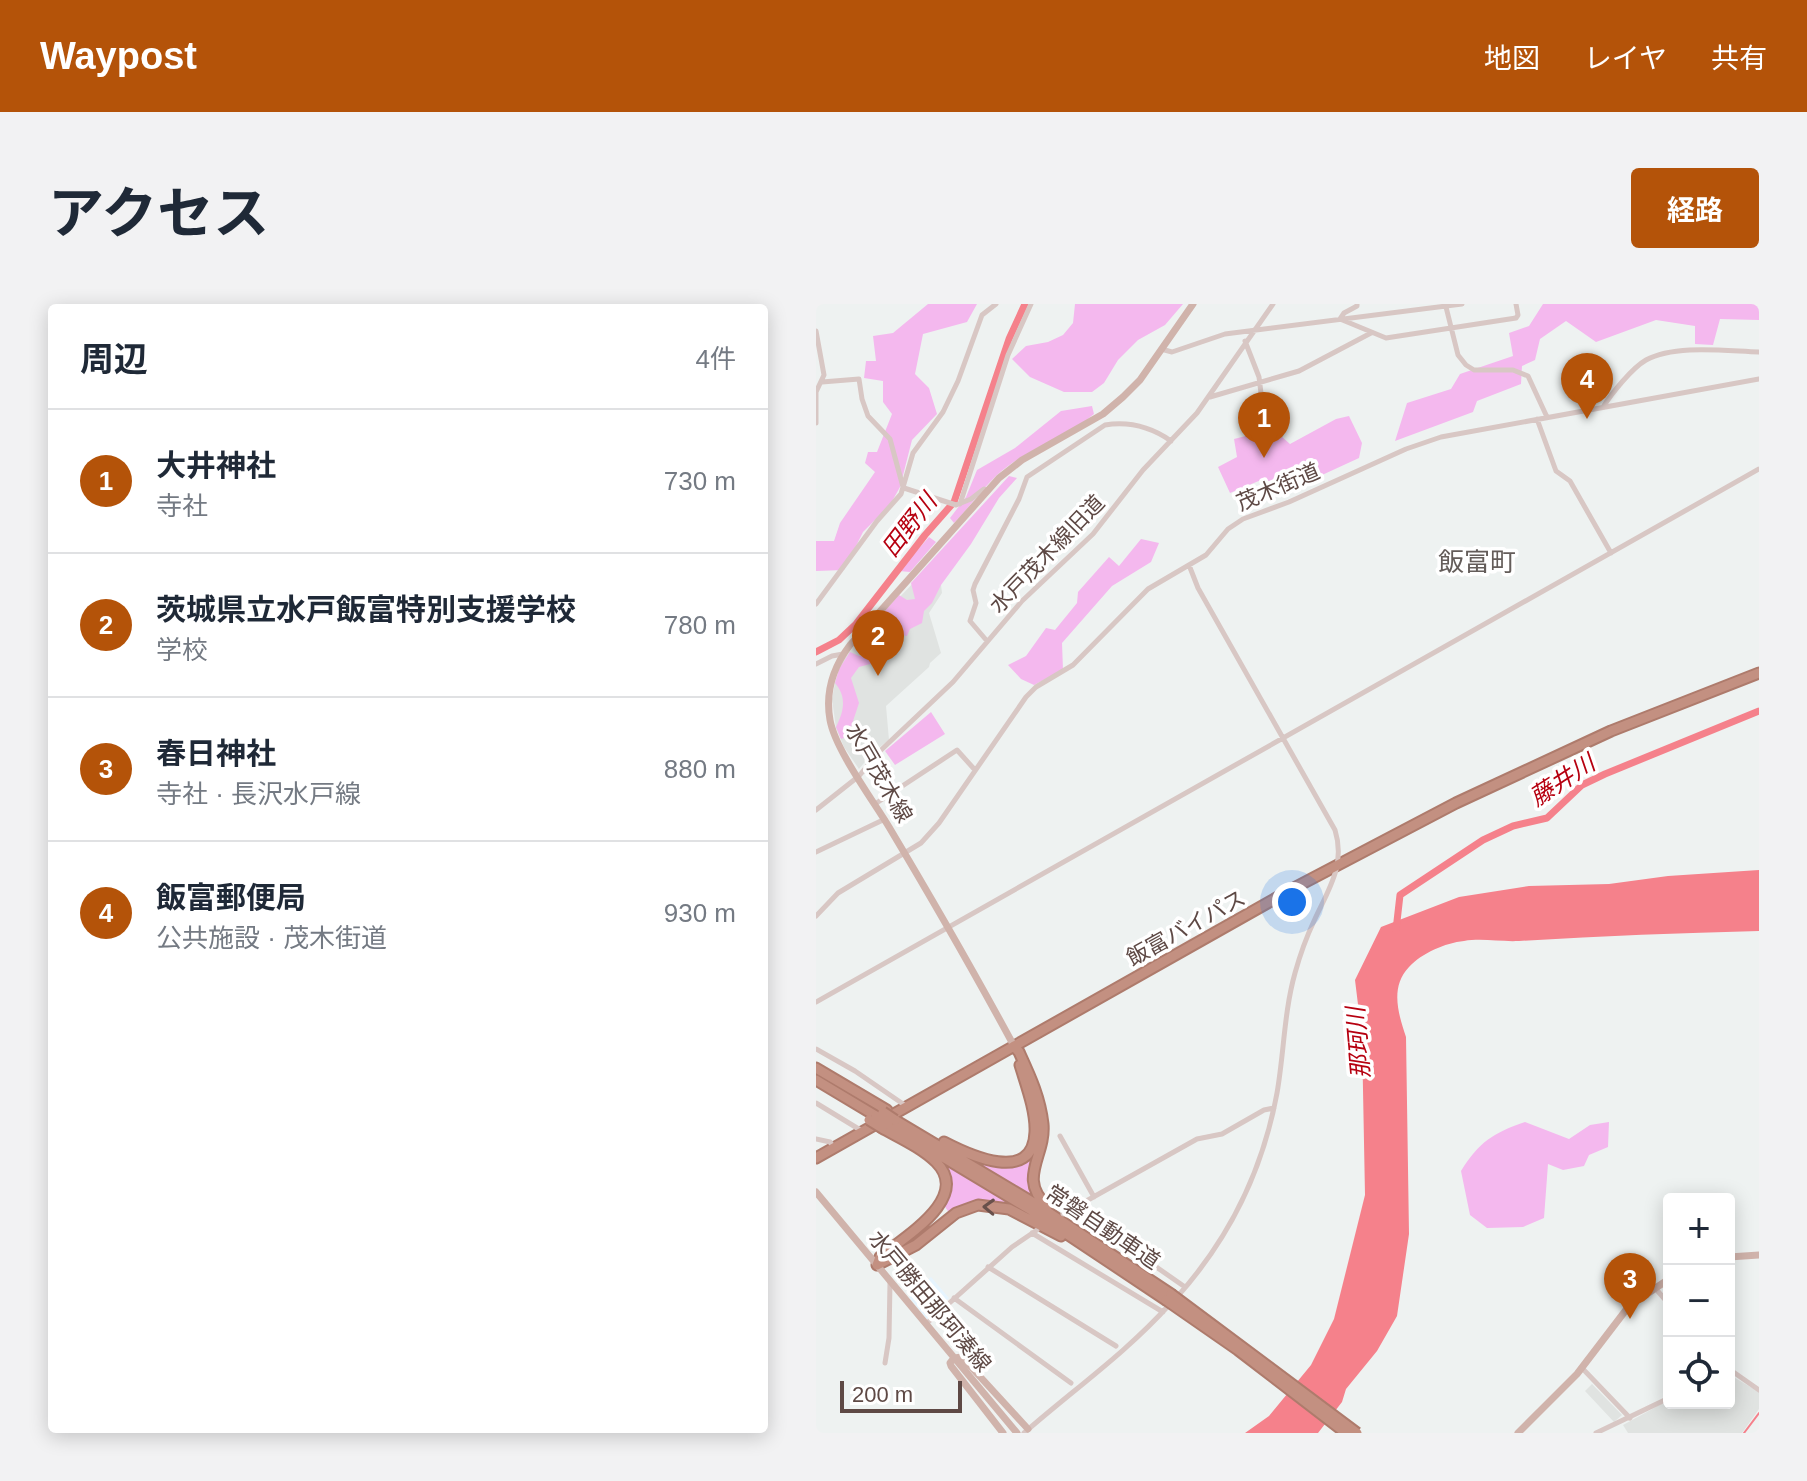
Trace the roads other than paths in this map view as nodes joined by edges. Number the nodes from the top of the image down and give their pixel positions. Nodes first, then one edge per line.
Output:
1 (996, 304) edge
2 (1031, 304) edge
3 (1193, 304) edge
4 (1273, 304) edge
5 (1357, 304) edge
6 (1462, 304) edge
7 (1516, 304) edge
8 (1446, 307) junction
9 (1340, 319) junction
10 (1449, 327) junction
11 (1254, 330) junction
12 (816, 331) edge
13 (1372, 333) junction
14 (1245, 341) junction
15 (1161, 349) junction
16 (1759, 352) edge
17 (1759, 379) edge
18 (822, 382) junction
19 (1259, 382) junction
20 (816, 392) edge
21 (1209, 397) junction
22 (1603, 407) junction
23 (1547, 417) junction
24 (1537, 419) junction
25 (816, 423) edge
26 (1265, 425) dead end
27 (1171, 441) junction
28 (1759, 469) edge
29 (904, 488) junction
30 (988, 491) junction
31 (956, 504) junction
32 (1611, 553) junction
33 (1189, 565) junction
34 (816, 604) edge
35 (987, 641) junction
36 (843, 654) junction
37 (816, 664) edge
38 (1759, 673) edge
39 (1282, 739) junction
40 (975, 770) junction
41 (859, 776) junction
42 (875, 804) junction
43 (816, 810) edge
44 (885, 819) junction
45 (816, 852) edge
46 (906, 855) junction
47 (1339, 863) junction
48 (819, 907) edge
49 (816, 916) edge
50 (948, 928) junction
51 (816, 1002) edge
52 (1014, 1046) junction
53 (816, 1049) edge
54 (991, 1060) junction
55 (816, 1070) edge
56 (1023, 1076) junction
57 (816, 1082) edge
58 (816, 1103) edge
59 (907, 1107) junction
60 (1274, 1108) junction
61 (879, 1114) junction
62 (891, 1122) junction
63 (863, 1132) junction
64 (1060, 1136) dead end
65 (816, 1139) edge
66 (834, 1148) junction
67 (816, 1158) edge
68 (816, 1192) edge
69 (1094, 1197) junction
70 (1073, 1209) junction
71 (1063, 1214) dead end
72 (1759, 1255) edge
73 (1735, 1257) edge
74 (877, 1265) junction
75 (988, 1267) junction
76 (891, 1281) junction
77 (1663, 1283) edge
78 (1185, 1287) junction
79 (1655, 1288) junction
80 (1156, 1289) junction
81 (1169, 1297) junction
82 (1663, 1297) edge
83 (954, 1298) junction
84 (1163, 1312) junction
85 (926, 1324) junction
86 (1116, 1346) dead end
87 (954, 1358) junction
88 (885, 1363) dead end
89 (1582, 1368) junction
90 (1735, 1374) edge
91 (1071, 1383) dead end
92 (1759, 1390) edge
93 (1663, 1401) edge
94 (1630, 1418) junction
95 (1528, 1429) edge
96 (1026, 1431) edge
97 (1003, 1433) edge
98 (1017, 1433) edge
99 (1346, 1433) edge
100 (1357, 1433) edge
101 (1518, 1433) edge
102 (1596, 1433) edge

1 - 29 street
2 - 31 street
3 - 15 main road, 水戸茂木線
4 - 11 street, 水戸茂木線旧道
5 - 9 street
6 - 8 street
7 - 10 street
8 - 9 street
8 - 10 street
9 - 11 street
9 - 13 street
10 - 13 street
10 - 23 street
11 - 14 street, 水戸茂木線旧道
11 - 15 street
12 - 18 street
13 - 19 street
14 - 19 street
14 - 21 street, 水戸茂木線旧道
15 - 30 main road, 水戸茂木線
16 - 22 street
17 - 22 street, 茂木街道
18 - 20 street
18 - 29 street
19 - 21 street
19 - 26 street
20 - 25 street
21 - 27 street, 水戸茂木線旧道
22 - 23 street, 茂木街道
23 - 24 street, 茂木街道
24 - 32 street
24 - 33 street, 茂木街道
27 - 35 street, 水戸茂木線旧道
27 - 35 street
28 - 32 street
29 - 31 street
29 - 34 street
30 - 31 street
30 - 36 main road, 水戸茂木線
32 - 39 street
33 - 39 street
33 - 40 street, 茂木街道
35 - 41 street, 水戸茂木線旧道
36 - 37 street
36 - 41 main road, 水戸茂木線
38 - 47 highway, 飯富バイパス
39 - 47 street
39 - 50 street
40 - 42 street
40 - 46 street, 茂木街道
41 - 42 main road, 水戸茂木線
41 - 43 street, 水戸茂木線旧道
42 - 44 main road, 水戸茂木線
44 - 45 street
44 - 46 main road, 水戸茂木線
46 - 48 street, 茂木街道
46 - 50 main road, 水戸茂木線
47 - 52 highway, 飯富バイパス
47 - 60 street
48 - 49 street, 茂木街道
50 - 51 street
50 - 52 main road, 水戸茂木線
52 - 54 highway, 飯富バイパス
52 - 56 highway
52 - 80 highway
53 - 59 street
54 - 56 highway
54 - 59 highway, 飯富バイパス
55 - 61 highway
56 - 62 highway
57 - 61 highway
58 - 63 street
59 - 63 highway, 飯富バイパス
60 - 69 street
60 - 78 street
61 - 62 highway, bridge
61 - 62 highway, bridge
62 - 74 highway
62 - 80 highway, 常磐自動車道
63 - 66 highway, 飯富バイパス
64 - 69 street
65 - 66 street
66 - 67 highway, 飯富バイパス
68 - 74 main road, 水戸勝田那珂湊線
69 - 70 street
70 - 71 street
70 - 78 street
72 - 73 main road
74 - 76 main road, 水戸勝田那珂湊線
80 -> 74 highway
75 - 83 street
75 - 84 street
75 - 86 street
76 - 85 main road, 水戸勝田那珂湊線
76 - 88 street
77 - 79 main road
78 - 84 street
79 - 82 street
79 - 89 main road
80 - 81 highway, 常磐自動車道
81 - 99 highway, 常磐自動車道, bridge
81 - 100 highway, 常磐自動車道, bridge
83 - 85 street
83 - 91 street
84 - 96 street
85 - 87 main road, 水戸勝田那珂湊線
87 - 96 main road
87 - 97 main road
87 - 98 main road, 水戸勝田那珂湊線
89 - 94 street
89 - 95 main road
90 - 92 street
93 - 94 street
94 - 102 street
95 - 101 main road

